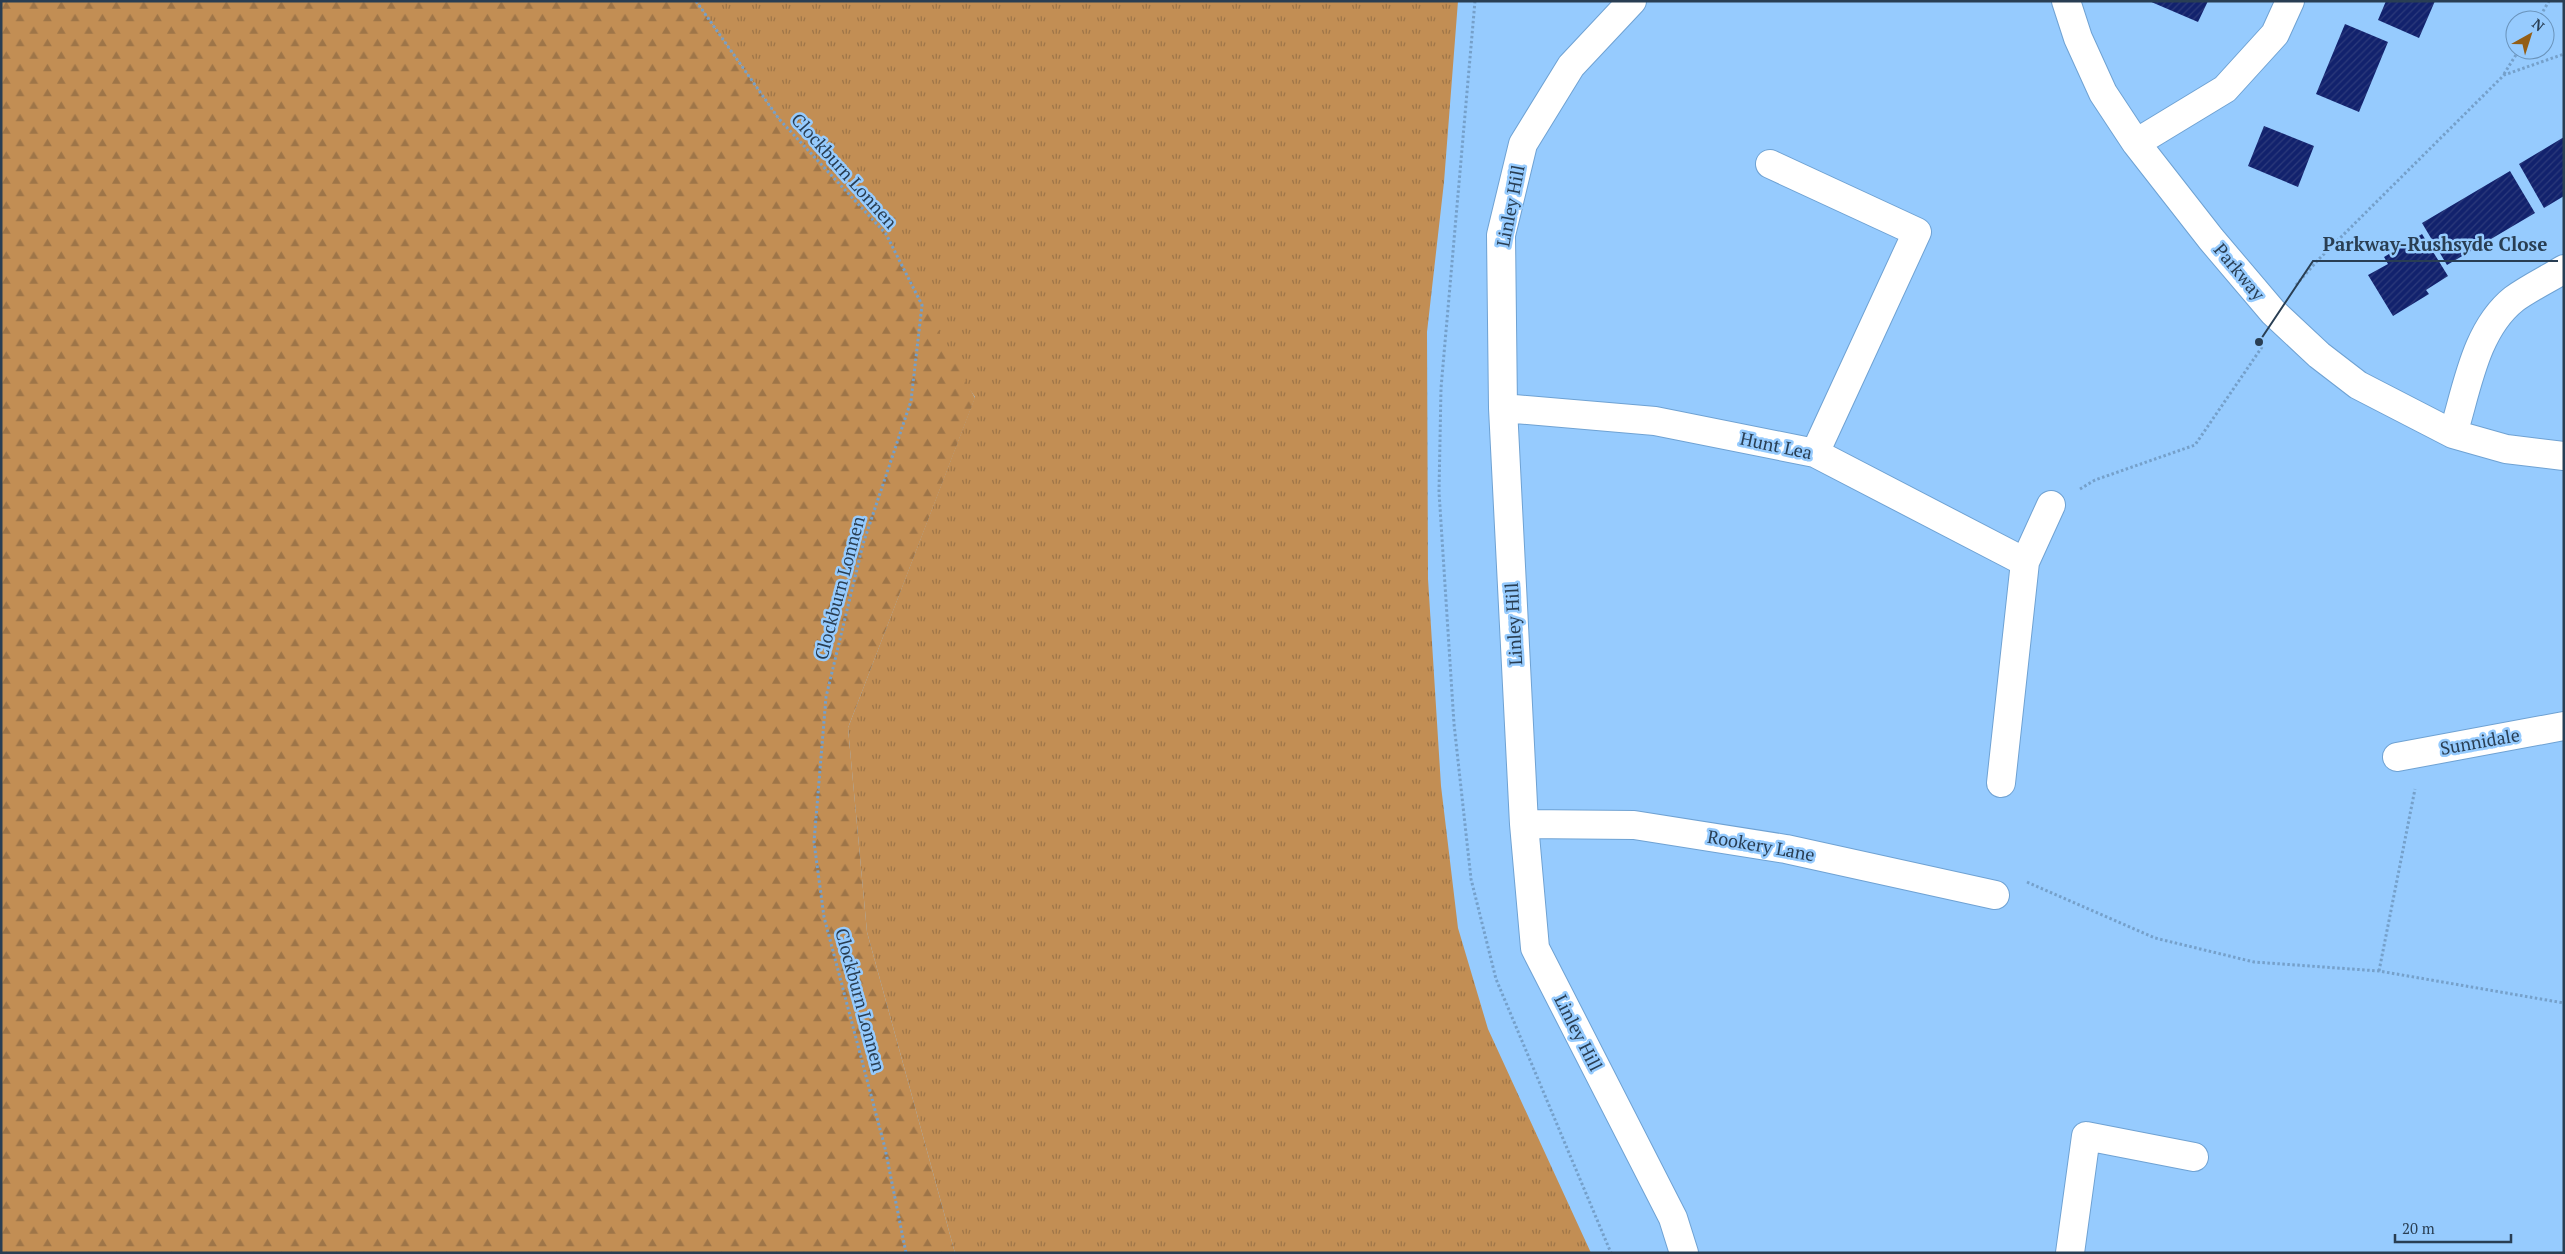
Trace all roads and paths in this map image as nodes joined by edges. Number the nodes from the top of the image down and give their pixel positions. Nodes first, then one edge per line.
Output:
1 (696, 1) edge
2 (1632, 1) edge
3 (2066, 1) edge
4 (2290, 1) edge
5 (2564, 54) edge
6 (2513, 60) edge
7 (2504, 75) junction
8 (2136, 143) junction
9 (1770, 164) dead end
10 (2564, 270) edge
11 (2277, 316) junction
12 (1503, 408) junction
13 (2453, 434) junction
14 (1815, 453) junction
15 (2564, 456) edge
16 (2051, 505) joint
17 (2026, 562) junction
18 (2564, 726) edge
19 (2410, 754) joint
20 (2001, 783) dead end
21 (1524, 824) junction
22 (1995, 895) joint
23 (2379, 971) junction
24 (2564, 1003) edge
25 (2194, 1157) dead end
26 (906, 1253) edge
27 (1684, 1253) edge
28 (2070, 1253) edge

1 - 26 path, Clockburn Lonnen
2 - 12 street, Linley Hill
3 - 8 street, Parkway
4 - 8 street
5 - 7 path
6 - 7 path
7 - 11 path
8 - 11 street, Parkway
9 - 14 street
10 - 13 street
11 - 13 street, Parkway
11 - 16 path
12 - 14 street, Hunt Lea
12 - 21 street, Linley Hill
13 - 15 street, Parkway
14 - 17 street, Hunt Lea
16 - 17 street
17 - 20 street
18 - 19 street, Sunnidale
19 - 23 path
21 - 22 street, Rookery Lane
21 - 27 street, Linley Hill
22 - 23 path
23 - 24 path
25 - 28 street

